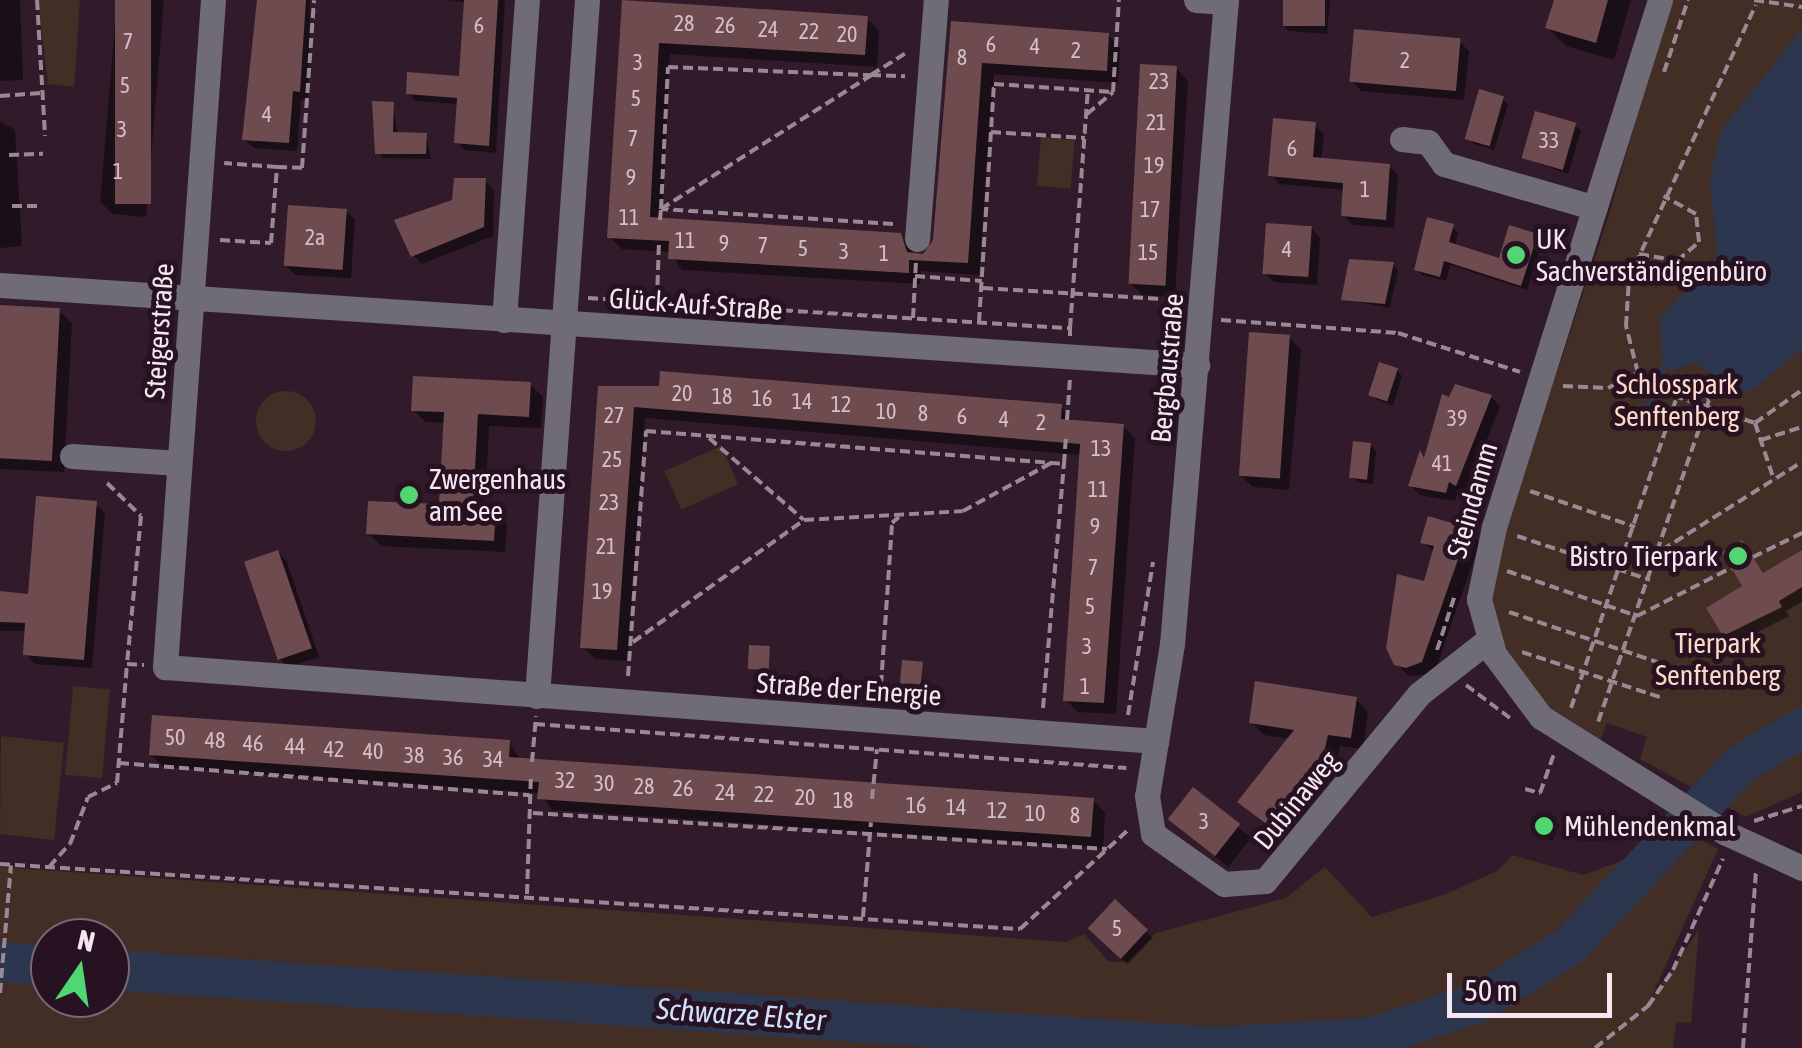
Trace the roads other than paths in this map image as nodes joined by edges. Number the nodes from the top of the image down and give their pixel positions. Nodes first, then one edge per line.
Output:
1 (213, 0) edge
2 (528, 0) edge
3 (587, 0) edge
4 (936, 0) edge
5 (1196, 0) edge
6 (1660, 0) edge
7 (1226, 1) edge
8 (1402, 139) dead end
9 (1595, 208) junction
10 (917, 240) road end
11 (0, 285) edge
12 (191, 298) junction
13 (504, 320) junction
14 (566, 326) junction
15 (1198, 365) junction
16 (76, 456) road end
17 (179, 462) junction
18 (1498, 644) junction
19 (164, 667) joint
20 (537, 696) junction
21 (1156, 741) junction
22 (1802, 868) edge

1 - 12 street, Steigerstraße
2 - 13 street
3 - 14 street
4 - 10 street
5 - 7 street
6 - 9 street, Steindamm
7 - 15 street, Bergbaustraße
8 - 9 street
9 - 18 street, Steindamm
11 - 12 street, Glück-Auf-Straße
12 - 13 street, Glück-Auf-Straße
12 - 17 street, Steigerstraße
13 - 14 street, Glück-Auf-Straße
14 - 15 street, Glück-Auf-Straße
14 - 20 street
15 - 21 street, Bergbaustraße
16 - 17 street
17 - 19 street, Steigerstraße
18 - 21 street, Dubinaweg
18 - 22 street, Steindamm
19 - 20 street, Straße der Energie
20 - 21 street, Straße der Energie

